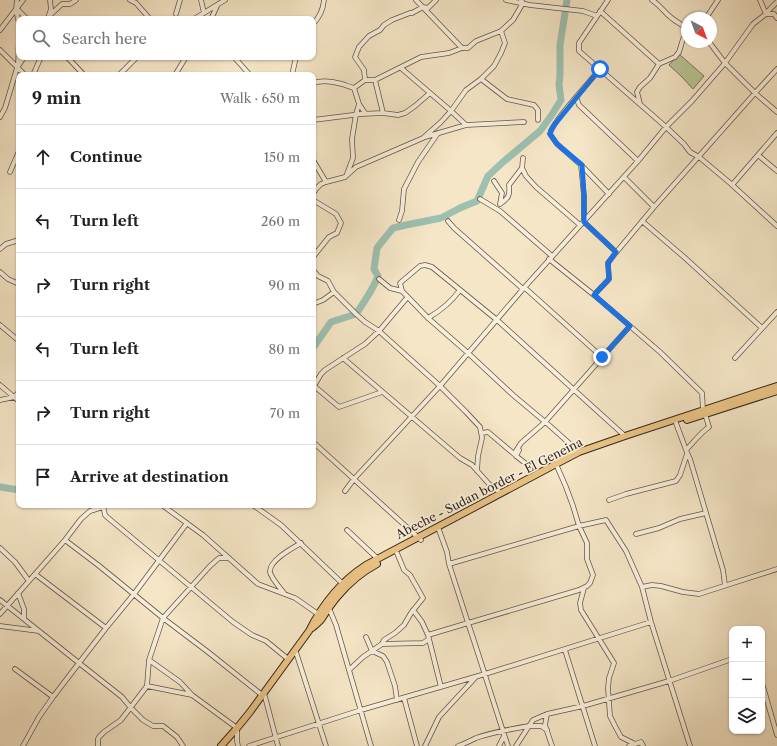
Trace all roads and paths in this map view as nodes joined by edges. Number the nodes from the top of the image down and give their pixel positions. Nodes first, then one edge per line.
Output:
1 (17, 0) edge
2 (22, 0) edge
3 (50, 0) edge
4 (76, 0) edge
5 (130, 0) edge
6 (180, 0) edge
7 (201, 0) edge
8 (225, 0) edge
9 (324, 0) edge
10 (416, 0) edge
11 (436, 0) edge
12 (506, 0) edge
13 (608, 0) edge
14 (652, 0) edge
15 (662, 0) edge
16 (718, 0) edge
17 (760, 0) edge
18 (522, 2) edge
19 (777, 2) edge
20 (658, 4) junction
21 (217, 6) junction
22 (423, 7) junction
23 (16, 9) junction
24 (600, 11) junction
25 (710, 12) edge
26 (204, 13) junction
27 (176, 14) dead end
28 (766, 14) junction
29 (17, 16) edge
30 (24, 16) edge
31 (48, 16) edge
32 (49, 16) edge
33 (147, 16) edge
34 (199, 16) edge
35 (212, 16) edge
36 (598, 16) junction
37 (777, 18) edge
38 (316, 21) edge
39 (681, 25) edge
40 (0, 30) edge
41 (500, 31) junction
42 (681, 46) edge
43 (462, 48) junction
44 (714, 48) edge
45 (0, 50) edge
46 (18, 60) edge
47 (22, 60) edge
48 (40, 60) edge
49 (70, 60) edge
50 (134, 60) edge
51 (184, 60) edge
52 (237, 60) edge
53 (295, 60) edge
54 (725, 63) junction
55 (659, 64) junction
56 (18, 68) junction
57 (401, 68) junction
58 (600, 69) junction
59 (777, 69) edge
60 (17, 72) edge
61 (22, 72) edge
62 (34, 72) edge
63 (81, 72) edge
64 (122, 72) edge
65 (176, 72) edge
66 (247, 72) edge
67 (293, 72) edge
68 (16, 74) edge
69 (481, 79) junction
70 (365, 80) junction
71 (375, 80) junction
72 (316, 82) edge
73 (354, 88) junction
74 (430, 93) junction
75 (756, 94) junction
76 (576, 97) junction
77 (359, 104) junction
78 (640, 105) junction
79 (451, 111) junction
80 (777, 112) edge
81 (365, 113) junction
82 (383, 113) junction
83 (356, 114) junction
84 (0, 117) edge
85 (316, 120) edge
86 (538, 120) dead end
87 (524, 122) dead end
88 (466, 125) junction
89 (666, 127) junction
90 (438, 133) junction
91 (777, 133) edge
92 (423, 138) junction
93 (758, 155) junction
94 (698, 157) junction
95 (16, 158) edge
96 (523, 158) dead end
97 (638, 161) junction
98 (316, 165) edge
99 (582, 165) junction
100 (522, 168) junction
101 (777, 171) edge
102 (10, 172) dead end
103 (347, 176) junction
104 (624, 177) junction
105 (494, 181) dead end
106 (326, 182) junction
107 (732, 185) junction
108 (316, 189) edge
109 (609, 194) junction
110 (480, 199) dead end
111 (316, 202) edge
112 (500, 204) junction
113 (654, 207) junction
114 (500, 211) junction
115 (399, 220) dead end
116 (448, 221) dead end
117 (642, 221) junction
118 (582, 223) junction
119 (777, 226) edge
120 (16, 241) edge
121 (0, 249) edge
122 (616, 252) junction
123 (316, 253) edge
124 (551, 258) junction
125 (0, 272) edge
126 (316, 274) edge
127 (379, 279) dead end
128 (16, 283) edge
129 (524, 288) junction
130 (460, 290) junction
131 (402, 291) junction
132 (334, 292) junction
133 (594, 295) junction
134 (406, 299) dead end
135 (316, 303) edge
136 (777, 312) edge
137 (428, 318) junction
138 (497, 320) junction
139 (0, 326) edge
140 (630, 326) junction
141 (762, 328) junction
142 (379, 331) junction
143 (16, 339) edge
144 (468, 353) junction
145 (602, 357) junction
146 (343, 358) junction
147 (735, 358) dead end
148 (316, 382) edge
149 (0, 385) edge
150 (440, 386) junction
151 (777, 386) edge
152 (316, 387) edge
153 (574, 389) junction
154 (777, 391) edge
155 (382, 392) junction
156 (14, 397) joint
157 (0, 400) edge
158 (704, 412) junction
159 (410, 416) junction
160 (545, 422) junction
161 (676, 423) junction
162 (482, 434) junction
163 (532, 434) junction
164 (625, 436) junction
165 (316, 445) edge
166 (596, 448) junction
167 (579, 452) junction
168 (687, 452) junction
169 (529, 466) dead end
170 (556, 466) junction
171 (477, 471) junction
172 (354, 479) junction
173 (528, 481) junction
174 (345, 491) dead end
175 (501, 493) junction
176 (610, 500) dead end
177 (98, 508) edge
178 (103, 508) edge
179 (166, 508) edge
180 (257, 508) edge
181 (706, 513) junction
182 (187, 523) junction
183 (579, 526) junction
184 (348, 530) dead end
185 (438, 530) junction
186 (636, 534) dead end
187 (420, 539) junction
188 (65, 540) junction
189 (301, 543) junction
190 (0, 548) edge
191 (397, 553) junction
192 (229, 558) junction
193 (378, 559) junction
194 (159, 560) junction
195 (449, 564) junction
196 (777, 569) edge
197 (35, 574) junction
198 (29, 581) junction
199 (345, 584) junction
200 (725, 585) junction
201 (192, 587) junction
202 (642, 587) junction
203 (584, 588) junction
204 (18, 593) junction
205 (134, 594) junction
206 (285, 594) junction
207 (0, 600) edge
208 (7, 606) junction
209 (327, 606) junction
210 (414, 610) junction
211 (0, 614) edge
212 (318, 614) junction
213 (163, 618) junction
214 (24, 619) junction
215 (651, 622) junction
216 (468, 623) junction
217 (0, 626) edge
218 (106, 628) junction
219 (39, 631) junction
220 (309, 631) junction
221 (366, 637) dead end
222 (428, 637) junction
223 (599, 639) junction
224 (382, 644) junction
225 (295, 649) junction
226 (565, 650) junction
227 (372, 651) junction
228 (288, 659) junction
229 (149, 660) junction
230 (729, 660) edge
231 (79, 663) junction
232 (15, 669) dead end
233 (349, 670) junction
234 (485, 674) junction
235 (475, 677) junction
236 (669, 681) junction
237 (147, 686) junction
238 (441, 687) junction
239 (263, 694) junction
240 (765, 694) edge
241 (192, 695) junction
242 (53, 697) junction
243 (404, 698) junction
244 (609, 698) junction
245 (397, 700) junction
246 (583, 706) junction
247 (131, 708) junction
248 (361, 710) junction
249 (547, 714) junction
250 (319, 723) junction
251 (529, 726) junction
252 (237, 728) junction
253 (502, 730) junction
254 (546, 730) junction
255 (504, 736) junction
256 (777, 736) edge
257 (276, 737) junction
258 (635, 744) junction
259 (23, 746) edge
260 (98, 746) edge
261 (183, 746) edge
262 (221, 746) edge
263 (238, 746) edge
264 (249, 746) edge
265 (278, 746) edge
266 (326, 746) edge
267 (371, 746) edge
268 (417, 746) edge
269 (424, 746) edge
270 (458, 746) edge
271 (499, 746) edge
272 (508, 746) edge
273 (516, 746) edge
274 (552, 746) edge
275 (596, 746) edge
276 (629, 746) edge
277 (643, 746) edge
278 (690, 746) edge

1 - 23 street
2 - 23 street
3 - 31 street
4 - 32 street
5 - 33 street
6 - 27 street
7 - 26 street
8 - 21 street
9 - 38 street
10 - 22 street
11 - 22 street
12 - 18 street
13 - 24 street
14 - 20 street
15 - 20 street
16 - 25 street
17 - 28 street
18 - 36 street
18 - 41 street
19 - 28 street
20 - 39 street
21 - 26 street
21 - 35 street
22 - 43 street
22 - 70 street
23 - 29 street
23 - 30 street
23 - 40 street
24 - 36 street
24 - 55 street
26 - 34 street
28 - 37 street
28 - 54 street
36 - 58 street
41 - 43 street
41 - 69 street
42 - 55 street
43 - 57 street
44 - 54 street
45 - 56 street
46 - 56 street
47 - 56 street
48 - 62 street
49 - 63 street
50 - 64 street
51 - 65 street
52 - 66 street
53 - 67 street
54 - 75 street
54 - 89 street
55 - 78 street
56 - 60 street
56 - 61 street
57 - 71 street
57 - 74 street
58 - 76 street
58 - 78 street
59 - 75 street
68 - 84 street
69 - 79 street
69 - 86 street
70 - 71 street
70 - 73 street
71 - 82 street
72 - 73 street
73 - 77 street
74 - 79 street
74 - 82 street
75 - 80 street
75 - 94 street
76 - 97 street
76 - 99 street
77 - 81 street
77 - 83 street
78 - 89 street
79 - 88 street
79 - 92 street
81 - 82 street
81 - 83 street
83 - 85 street
83 - 103 street
87 - 88 street
88 - 90 street
89 - 94 street
89 - 97 street
90 - 92 street
90 - 115 street
91 - 93 street
92 - 103 street
93 - 101 street
93 - 107 street
94 - 107 street
94 - 113 street
95 - 102 street
96 - 100 street
97 - 104 street
98 - 106 street
99 - 109 street
99 - 118 street
100 - 112 street
100 - 118 street
103 - 106 street
104 - 109 street
104 - 113 street
105 - 112 street
106 - 108 street
107 - 119 street
109 - 118 street
110 - 114 street
111 - 123 street
112 - 114 street
113 - 117 street
114 - 124 street
116 - 129 street
117 - 122 street
117 - 141 street
118 - 122 street
118 - 124 street
120 - 121 street
122 - 133 street
124 - 129 street
124 - 133 street
125 - 128 street
126 - 132 street
127 - 131 street
129 - 138 street
129 - 145 street
130 - 131 street
130 - 137 street
130 - 138 street
131 - 137 street
132 - 135 street
132 - 142 street
133 - 140 street
134 - 142 street
136 - 141 street
137 - 144 street
138 - 144 street
138 - 153 street
139 - 143 street
140 - 145 street
140 - 158 street
141 - 147 street
142 - 146 street
142 - 150 street
144 - 150 street
144 - 160 street
145 - 153 street
146 - 148 street
146 - 155 street
149 - 156 street
150 - 159 street
150 - 162 street
151 - 158 highway, Abeche - Sudan border - El Geneina
152 - 155 street
153 - 160 street
153 - 164 street
154 - 158 highway, Abeche - Sudan border - El Geneina
155 - 159 street
156 - 157 street
158 - 161 highway, Abeche - Sudan border - El Geneina
158 - 164 highway, Abeche - Sudan border - El Geneina
158 - 168 street
159 - 171 street
159 - 172 street
160 - 163 street
160 - 167 street
161 - 166 highway, Abeche - Sudan border - El Geneina
161 - 168 street
162 - 163 street
162 - 171 street
163 - 169 street
164 - 166 highway, Abeche - Sudan border - El Geneina
165 - 172 street
166 - 167 highway, Abeche - Sudan border - El Geneina
166 - 170 highway, Abeche - Sudan border - El Geneina
167 - 170 highway, Abeche - Sudan border - El Geneina
168 - 176 street
168 - 181 street
170 - 173 highway, Abeche - Sudan border - El Geneina
170 - 183 street
171 - 175 street
172 - 174 street
172 - 187 street
173 - 175 highway, Abeche - Sudan border - El Geneina
173 - 185 highway, Abeche - Sudan border - El Geneina
175 - 187 highway, Abeche - Sudan border - El Geneina
177 - 188 street
178 - 194 street
179 - 182 street
180 - 189 street
181 - 186 street
181 - 200 street
182 - 192 street
182 - 194 street
183 - 195 street
183 - 202 street
183 - 203 street
184 - 193 street
185 - 187 highway, Abeche - Sudan border - El Geneina
185 - 195 street
187 - 191 highway, Abeche - Sudan border - El Geneina
187 - 193 highway, Abeche - Sudan border - El Geneina
188 - 197 street
188 - 205 street
189 - 199 street
189 - 206 street
190 - 198 street
191 - 199 highway, Abeche - Sudan border - El Geneina
191 - 210 street
192 - 201 street
192 - 206 street
193 - 199 highway, Abeche - Sudan border - El Geneina
194 - 201 street
194 - 205 street
195 - 216 street
196 - 200 street
197 - 198 street
197 - 218 street
198 - 204 street
199 - 209 highway, Abeche - Sudan border - El Geneina
200 - 202 street
201 - 213 street
201 - 228 street
202 - 215 street
203 - 216 street
203 - 223 street
204 - 208 street
204 - 214 street
205 - 213 street
205 - 218 street
206 - 212 street
207 - 208 street
208 - 211 street
208 - 214 street
209 - 212 highway, Abeche - Sudan border - El Geneina
209 - 220 highway, Abeche - Sudan border - El Geneina
209 - 233 street
210 - 222 street
210 - 224 street
212 - 220 highway, Abeche - Sudan border - El Geneina
213 - 229 street
213 - 239 street
214 - 219 street
215 - 223 street
215 - 236 street
216 - 222 street
216 - 234 street
217 - 219 street
218 - 231 street
219 - 231 street
220 - 225 highway, Abeche - Sudan border - El Geneina
221 - 227 street
222 - 224 street
222 - 238 street
223 - 226 street
223 - 244 street
224 - 227 street
225 - 228 highway, Abeche - Sudan border - El Geneina
225 - 250 street
226 - 234 street
226 - 246 street
227 - 233 street
227 - 245 street
228 - 239 highway, Abeche - Sudan border - El Geneina
229 - 237 street
229 - 241 street
230 - 236 street
231 - 242 street
231 - 247 street
232 - 242 street
233 - 248 street
234 - 235 street
234 - 253 street
235 - 238 street
235 - 269 street
236 - 244 street
236 - 278 street
237 - 241 street
237 - 247 street
238 - 243 street
239 - 252 highway, Abeche - Sudan border - El Geneina
239 - 257 street
240 - 256 street
241 - 252 street
242 - 259 street
243 - 245 street
243 - 268 street
244 - 246 street
244 - 258 street
245 - 248 street
246 - 249 street
246 - 275 street
247 - 260 street
247 - 261 street
248 - 250 street
248 - 267 street
249 - 251 street
249 - 254 street
250 - 257 street
250 - 266 street
251 - 253 street
251 - 254 street
251 - 273 street
252 - 262 highway, Abeche - Sudan border - El Geneina
252 - 263 street
253 - 255 street
253 - 270 street
254 - 274 street
255 - 271 street
255 - 272 street
257 - 264 street
257 - 265 street
258 - 276 street
258 - 277 street

